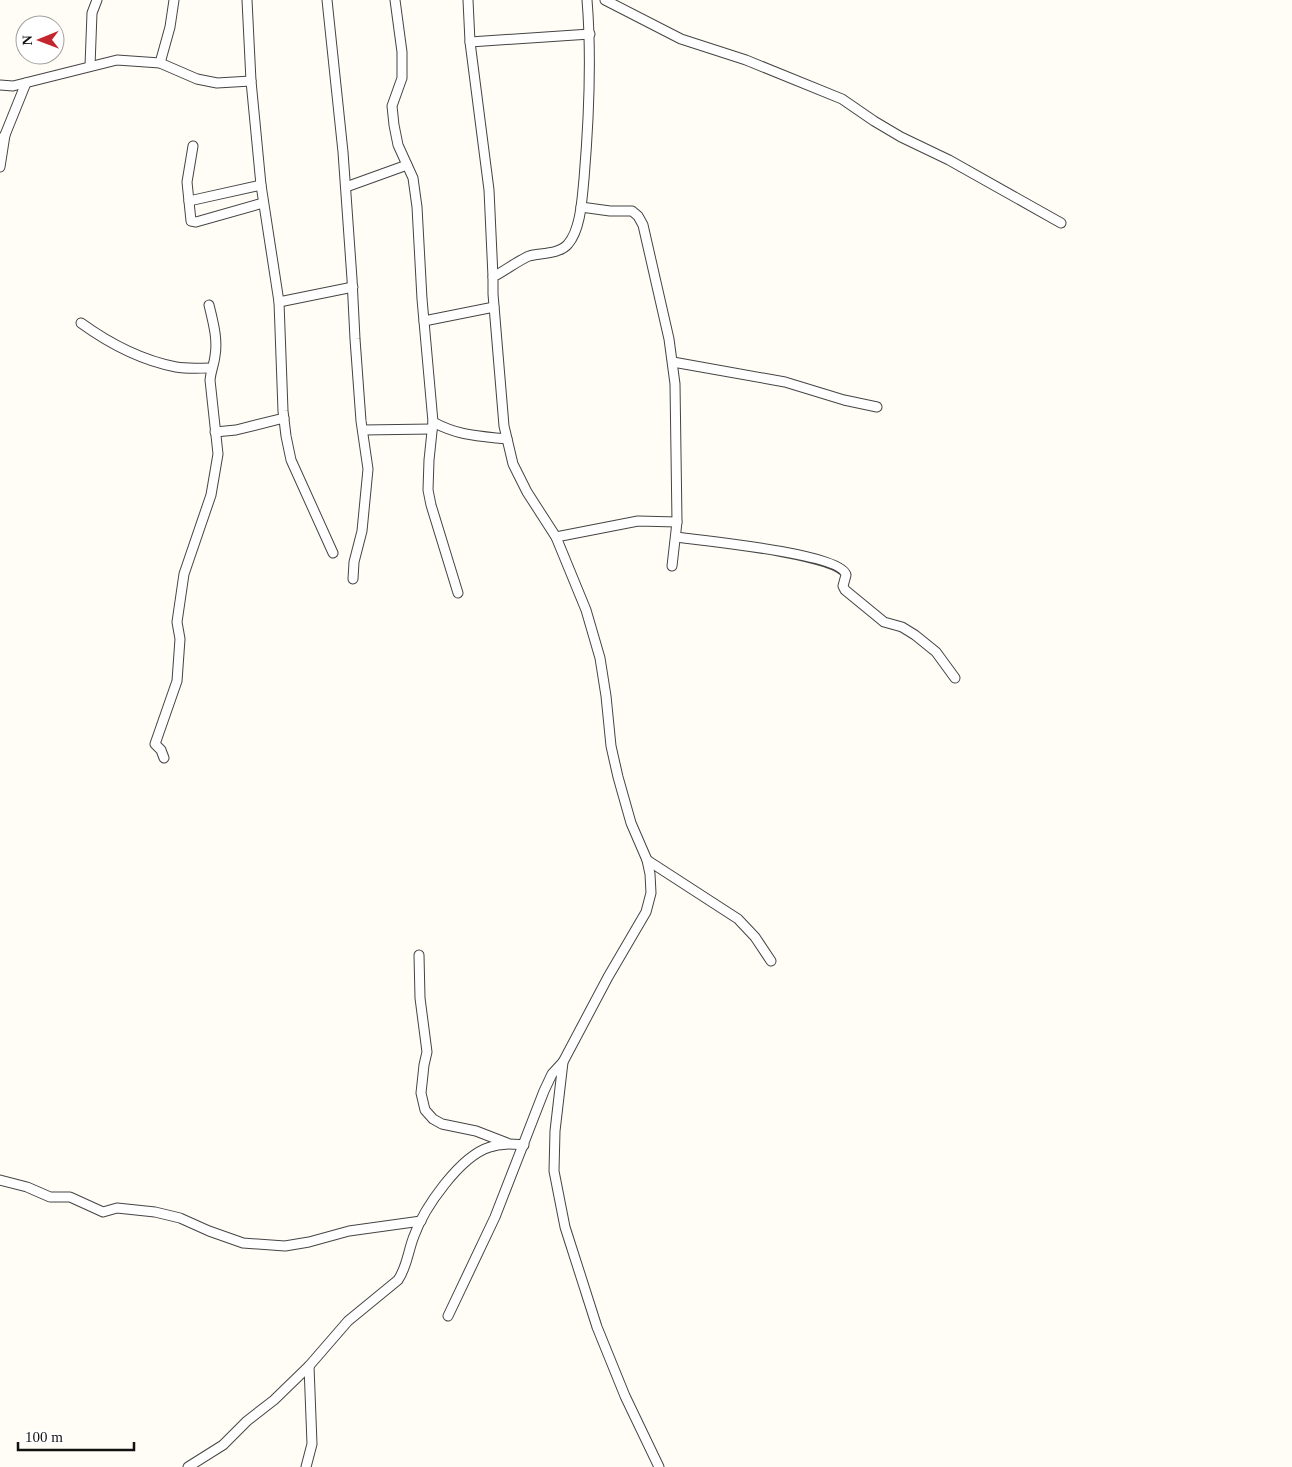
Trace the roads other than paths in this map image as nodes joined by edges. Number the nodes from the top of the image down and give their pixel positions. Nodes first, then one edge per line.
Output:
1 (97, 0) edge
2 (174, 0) edge
3 (246, 0) edge
4 (326, 0) edge
5 (395, 0) edge
6 (468, 0) edge
7 (588, 0) edge
8 (605, 0) edge
9 (590, 34) junction
10 (470, 42) junction
11 (160, 63) junction
12 (90, 66) junction
13 (251, 81) junction
14 (26, 83) junction
15 (0, 85) edge
16 (2, 138) edge
17 (193, 146) dead end
18 (407, 165) junction
19 (0, 167) edge
20 (261, 185) junction
21 (346, 187) junction
22 (189, 201) junction
23 (262, 203) junction
24 (581, 207) junction
25 (1061, 223) dead end
26 (493, 277) junction
27 (353, 287) junction
28 (279, 302) junction
29 (209, 305) dead end
30 (494, 307) junction
31 (424, 321) junction
32 (81, 323) dead end
33 (672, 362) junction
34 (211, 368) junction
35 (877, 407) dead end
36 (284, 418) junction
37 (433, 426) junction
38 (363, 430) junction
39 (216, 432) junction
40 (507, 439) junction
41 (677, 522) junction
42 (556, 536) junction
43 (676, 537) junction
44 (333, 554) dead end
45 (672, 566) dead end
46 (353, 579) dead end
47 (458, 593) dead end
48 (955, 678) dead end
49 (164, 758) dead end
50 (647, 860) junction
51 (419, 955) dead end
52 (771, 961) dead end
53 (563, 1062) junction
54 (507, 1143) junction
55 (524, 1145) junction
56 (0, 1180) edge
57 (420, 1221) junction
58 (448, 1316) dead end
59 (309, 1366) junction
60 (188, 1467) edge
61 (306, 1467) edge
62 (659, 1467) edge

1 - 12 street
2 - 11 street
3 - 13 street
4 - 21 street
5 - 18 street
6 - 10 street
7 - 9 street
8 - 25 street
9 - 10 street
9 - 24 street
10 - 26 street
11 - 12 street
11 - 13 street
12 - 14 street
13 - 20 street
14 - 15 street
14 - 16 street
16 - 19 street
17 - 22 street
18 - 21 street
18 - 31 street
20 - 22 street
20 - 23 street
21 - 27 street
22 - 23 street
23 - 28 street
24 - 26 street
24 - 33 street
26 - 30 street
27 - 28 street
27 - 38 street
28 - 36 street
29 - 34 street
30 - 31 street
30 - 40 street
31 - 37 street
32 - 34 street
33 - 35 street
33 - 41 street
34 - 39 street
36 - 39 street
36 - 44 street
37 - 38 street
37 - 40 street
37 - 47 street
38 - 46 street
39 - 49 street
40 - 42 street
41 - 42 street
41 - 43 street
42 - 50 street
43 - 45 street
43 - 48 street
50 - 52 street
50 - 53 street
51 - 54 street
53 - 55 street
53 - 62 street
54 - 55 street
54 - 57 street
55 - 58 street
56 - 57 street
57 - 59 street
59 - 60 street
59 - 61 street

